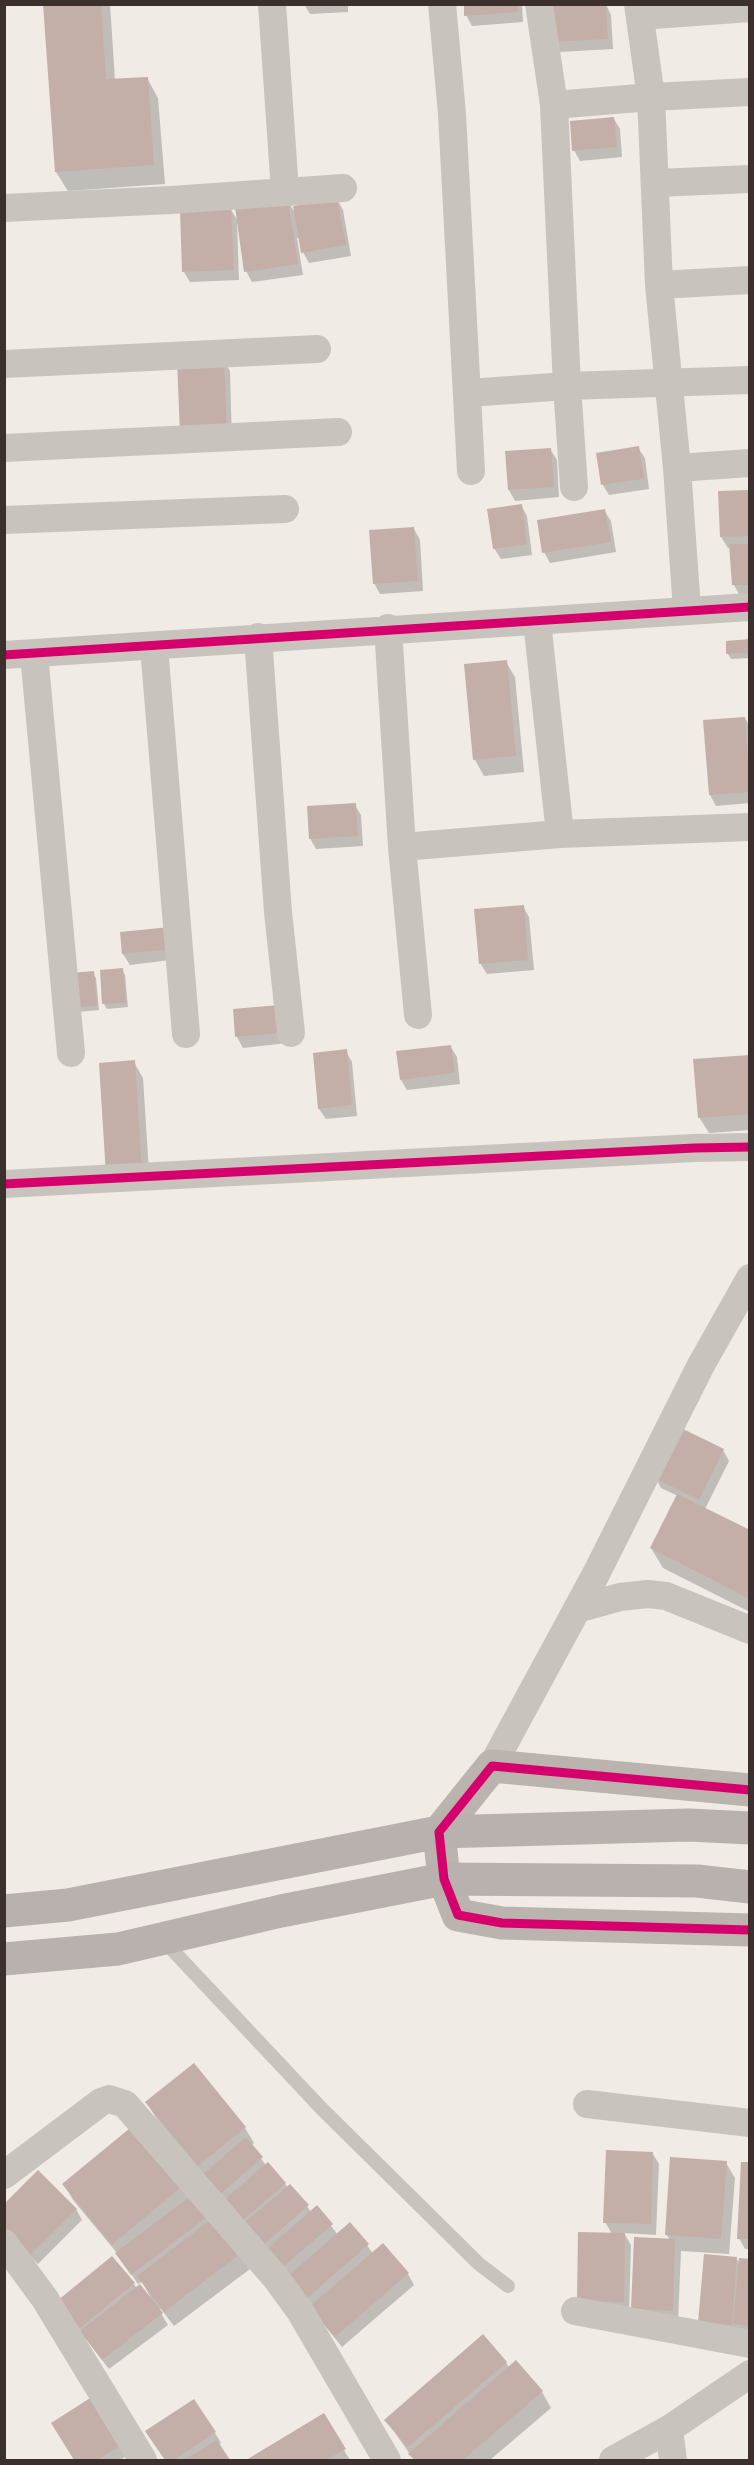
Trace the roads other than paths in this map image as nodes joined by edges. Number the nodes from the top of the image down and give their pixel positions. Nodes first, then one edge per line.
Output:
1 (272, 4) edge
2 (442, 4) edge
3 (539, 4) edge
4 (750, 8) edge
5 (639, 10) edge
6 (750, 92) edge
7 (651, 97) junction
8 (554, 105) junction
9 (750, 179) edge
10 (656, 183) junction
11 (343, 188) dead end
12 (285, 191) junction
13 (4, 208) edge
14 (750, 280) edge
15 (659, 285) junction
16 (317, 349) dead end
17 (4, 364) edge
18 (750, 380) edge
19 (669, 383) junction
20 (567, 386) junction
21 (468, 393) junction
22 (339, 432) dead end
23 (4, 448) edge
24 (750, 463) edge
25 (677, 468) junction
26 (471, 471) dead end
27 (574, 486) dead end
28 (285, 509) dead end
29 (4, 520) edge
30 (750, 607) edge
31 (687, 610) junction
32 (537, 621) junction
33 (388, 628) junction
34 (258, 637) junction
35 (154, 647) junction
36 (34, 654) junction
37 (4, 655) edge
38 (750, 826) edge
39 (560, 834) junction
40 (402, 847) junction
41 (418, 1015) dead end
42 (186, 1034) dead end
43 (291, 1034) dead end
44 (71, 1053) dead end
45 (750, 1147) edge
46 (4, 1184) edge
47 (748, 1286) edge
48 (577, 1609) junction
49 (750, 1630) edge
50 (492, 1766) junction
51 (750, 1790) edge
52 (750, 1828) edge
53 (439, 1833) junction
54 (444, 1879) junction
55 (750, 1887) edge
56 (4, 1911) edge
57 (750, 1930) edge
58 (163, 1939) junction
59 (4, 1959) edge
60 (587, 2104) dead end
61 (750, 2123) edge
62 (4, 2175) edge
63 (4, 2243) edge
64 (508, 2286) dead end
65 (575, 2311) dead end
66 (750, 2344) edge
67 (750, 2374) edge
68 (669, 2429) junction
69 (144, 2460) edge
70 (387, 2460) edge
71 (613, 2460) edge
72 (673, 2460) edge

1 - 12 street
2 - 21 street
3 - 8 street
4 - 5 street
5 - 7 street
6 - 7 street
7 - 8 street
7 - 10 street
8 - 20 street
9 - 10 street
10 - 15 street
11 - 12 street
12 - 13 street
14 - 15 street
15 - 19 street
16 - 17 street
18 - 19 street
19 - 20 street
19 - 25 street
20 - 21 street
20 - 27 street
21 - 26 street
22 - 23 street
24 - 25 street
25 - 31 street
28 - 29 street
30 - 31 street
31 - 32 street
32 - 33 street
32 - 39 street
33 - 34 street
33 - 40 street
34 - 35 street
34 - 43 street
35 - 36 street
35 - 42 street
36 - 37 street
36 - 44 street
38 - 39 street
39 - 40 street
40 - 41 street
45 - 46 street
47 - 48 street
48 - 49 street
48 - 50 street
50 - 51 street
50 - 53 street
52 - 53 main road
53 - 54 street
53 - 56 main road
54 - 55 main road
54 - 57 street
54 - 58 main road
58 - 59 main road
58 - 64 lane
60 - 61 street
62 - 70 street
63 - 69 street
65 - 66 street
67 - 68 street
68 - 71 street
68 - 72 street

